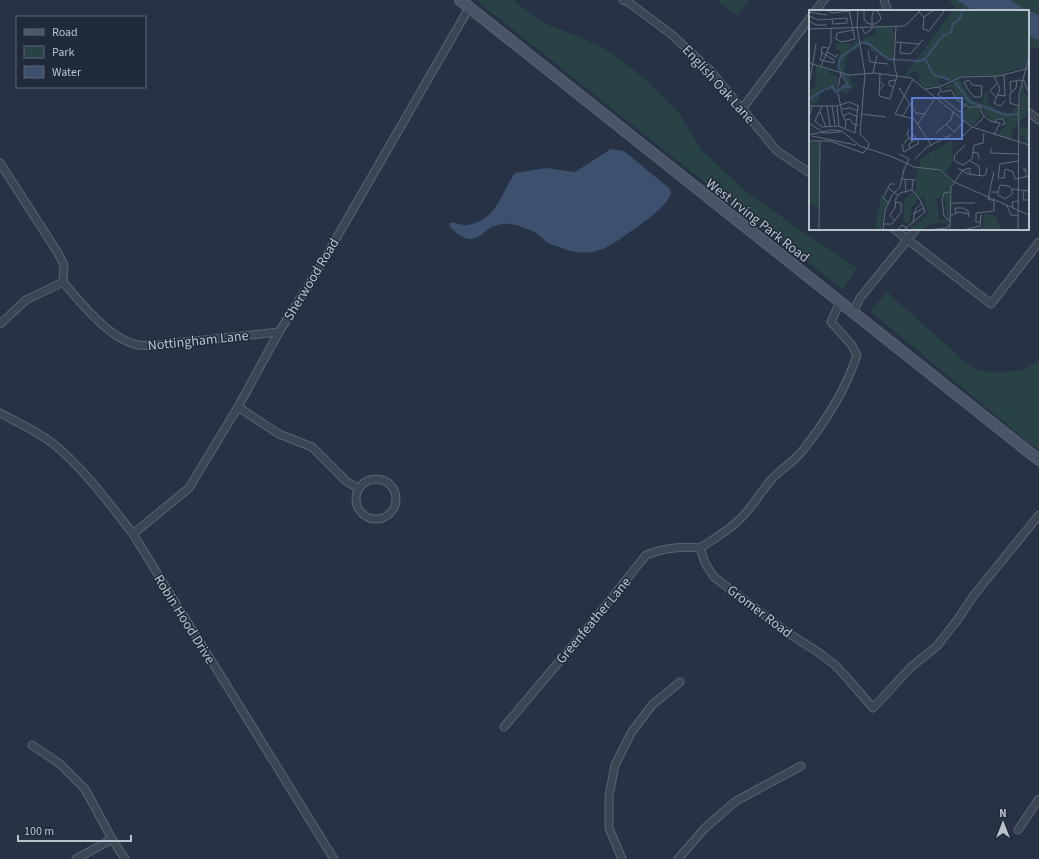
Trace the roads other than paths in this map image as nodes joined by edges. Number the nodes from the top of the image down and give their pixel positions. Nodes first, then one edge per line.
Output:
1 (460, 0) edge
2 (623, 0) edge
3 (824, 0) edge
4 (884, 0) edge
5 (469, 8) junction
6 (816, 10) edge
7 (888, 10) edge
8 (809, 19) edge
9 (742, 109) junction
10 (1029, 113) edge
11 (1039, 120) edge
12 (0, 163) edge
13 (809, 172) edge
14 (895, 230) edge
15 (915, 230) edge
16 (908, 239) junction
17 (1039, 242) edge
18 (63, 282) junction
19 (840, 302) junction
20 (852, 312) junction
21 (0, 324) edge
22 (279, 332) junction
23 (238, 407) junction
24 (0, 413) edge
25 (1039, 460) edge
26 (359, 489) junction
27 (1039, 515) edge
28 (133, 534) junction
29 (700, 548) junction
30 (680, 682) dead end
31 (504, 727) dead end
32 (32, 745) dead end
33 (801, 766) dead end
34 (1039, 799) edge
35 (1018, 830) dead end
36 (112, 839) junction
37 (76, 859) edge
38 (125, 859) edge
39 (334, 859) edge
40 (622, 859) edge
41 (678, 859) edge

1 - 5 main road, West Irving Park Road
2 - 9 street, English Oak Lane
3 - 6 street
4 - 7 street
5 - 19 main road, West Irving Park Road
5 - 22 street, Sherwood Road
8 - 9 street
9 - 13 street, English Oak Lane
10 - 11 street
12 - 18 street
14 - 16 street
15 - 16 street
16 - 17 street
16 - 20 street
18 - 21 street
18 - 22 street, Nottingham Lane
19 - 20 main road, West Irving Park Road
19 - 29 street
20 - 25 main road, West Irving Park Road
22 - 23 street, Sherwood Road
23 - 26 street
23 - 28 street, Sherwood Road
24 - 28 street, Robin Hood Drive
26 - 26 street
27 - 29 street, Gromer Road
28 - 39 street, Robin Hood Drive
29 - 31 street, Greenfeather Lane
30 - 40 street
32 - 36 street
33 - 41 street
34 - 35 street
36 - 37 street
36 - 38 street

